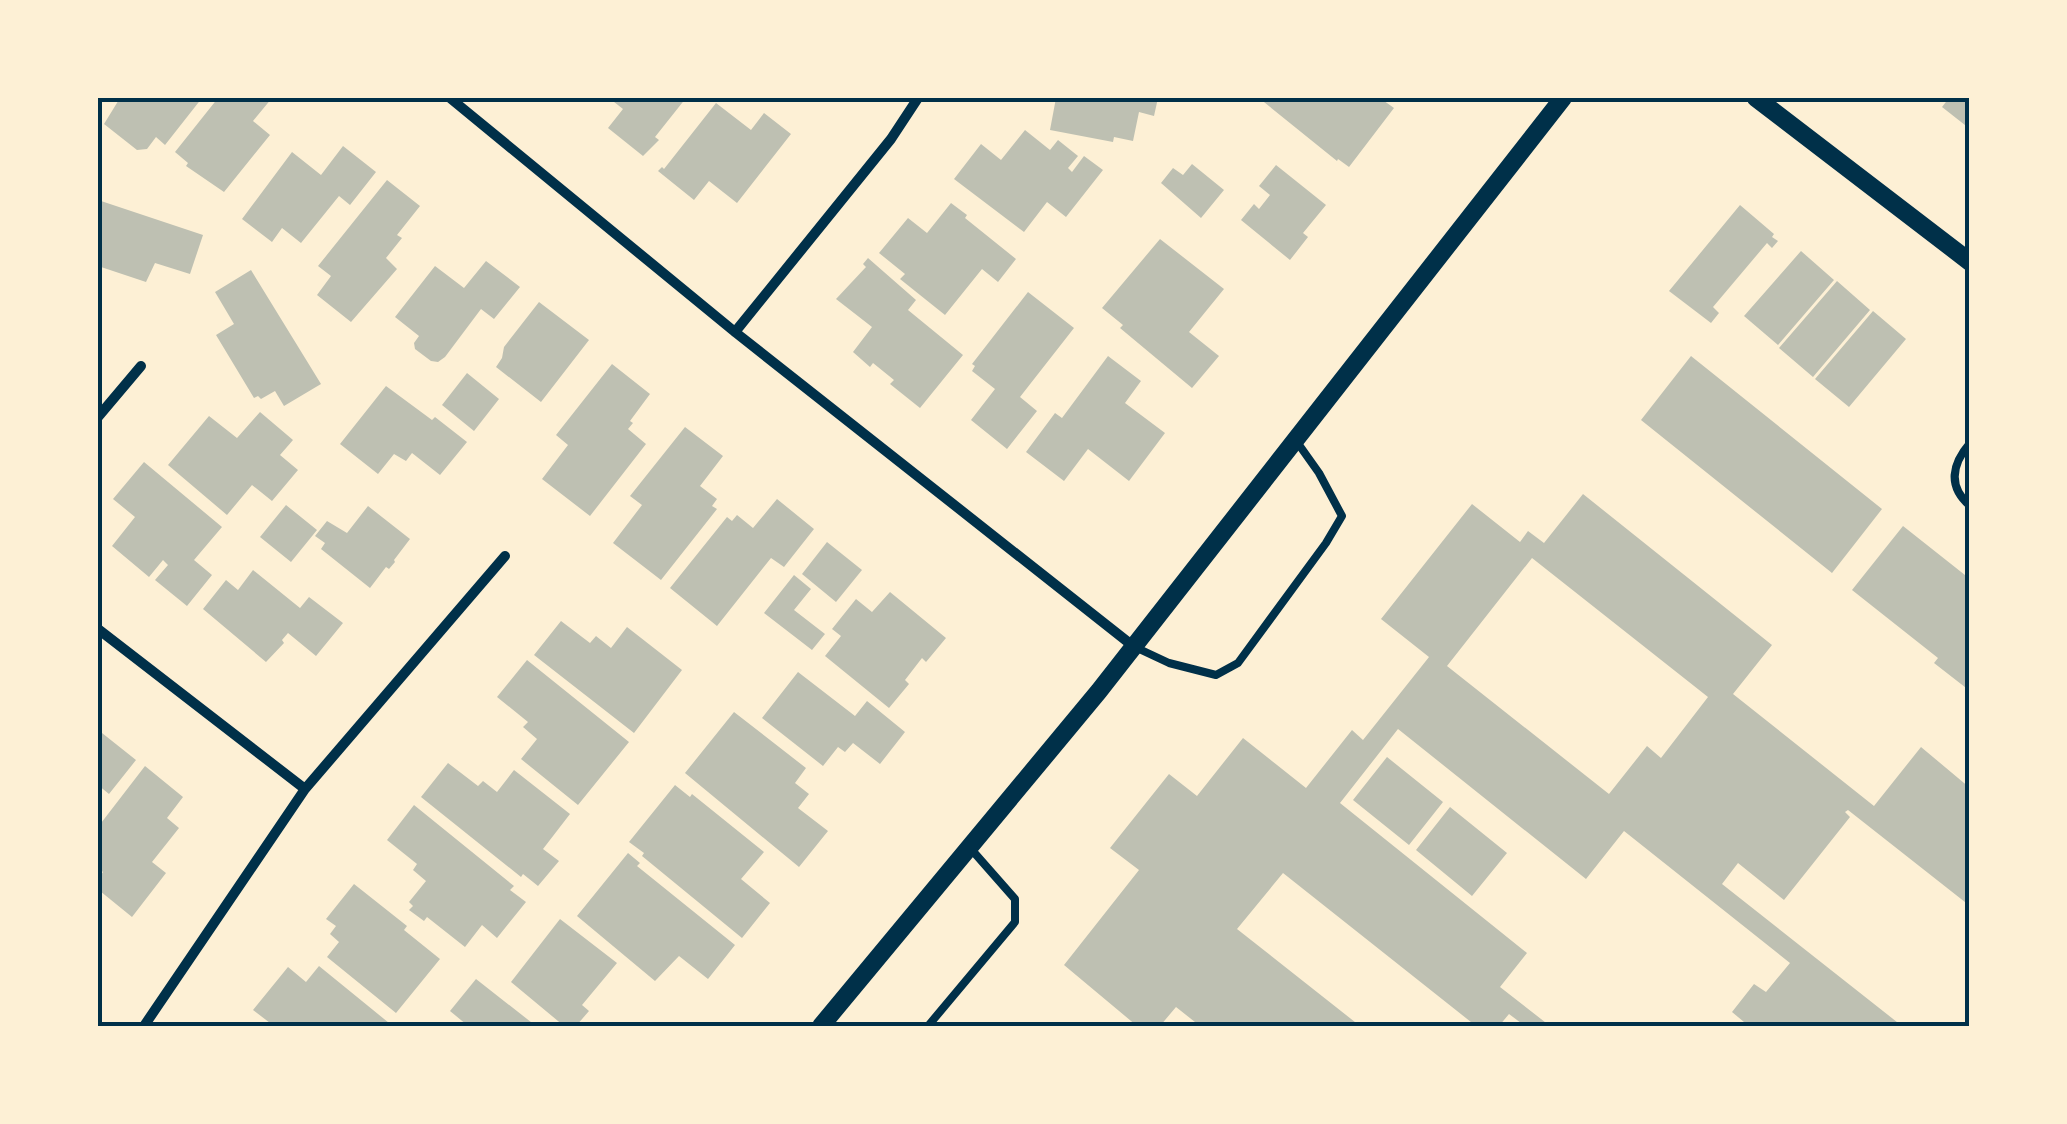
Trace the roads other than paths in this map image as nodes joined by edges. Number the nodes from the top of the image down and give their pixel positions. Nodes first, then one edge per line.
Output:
1 (450, 98) edge
2 (918, 98) edge
3 (1563, 98) edge
4 (1756, 98) edge
5 (1970, 262) edge
6 (735, 332) junction
7 (142, 366) dead end
8 (98, 417) edge
9 (1295, 440) junction
10 (1970, 442) edge
11 (1970, 506) edge
12 (505, 556) dead end
13 (98, 629) edge
14 (1133, 646) junction
15 (306, 789) junction
16 (969, 846) junction
17 (144, 1026) edge
18 (823, 1026) edge
19 (928, 1026) edge

1 - 6 street
2 - 6 street
3 - 9 street
4 - 5 street
6 - 14 street
7 - 8 street
9 - 14 street
9 - 14 lane
10 - 11 lane
12 - 15 street
13 - 15 street
14 - 16 street
15 - 17 street
16 - 18 street
16 - 19 lane

